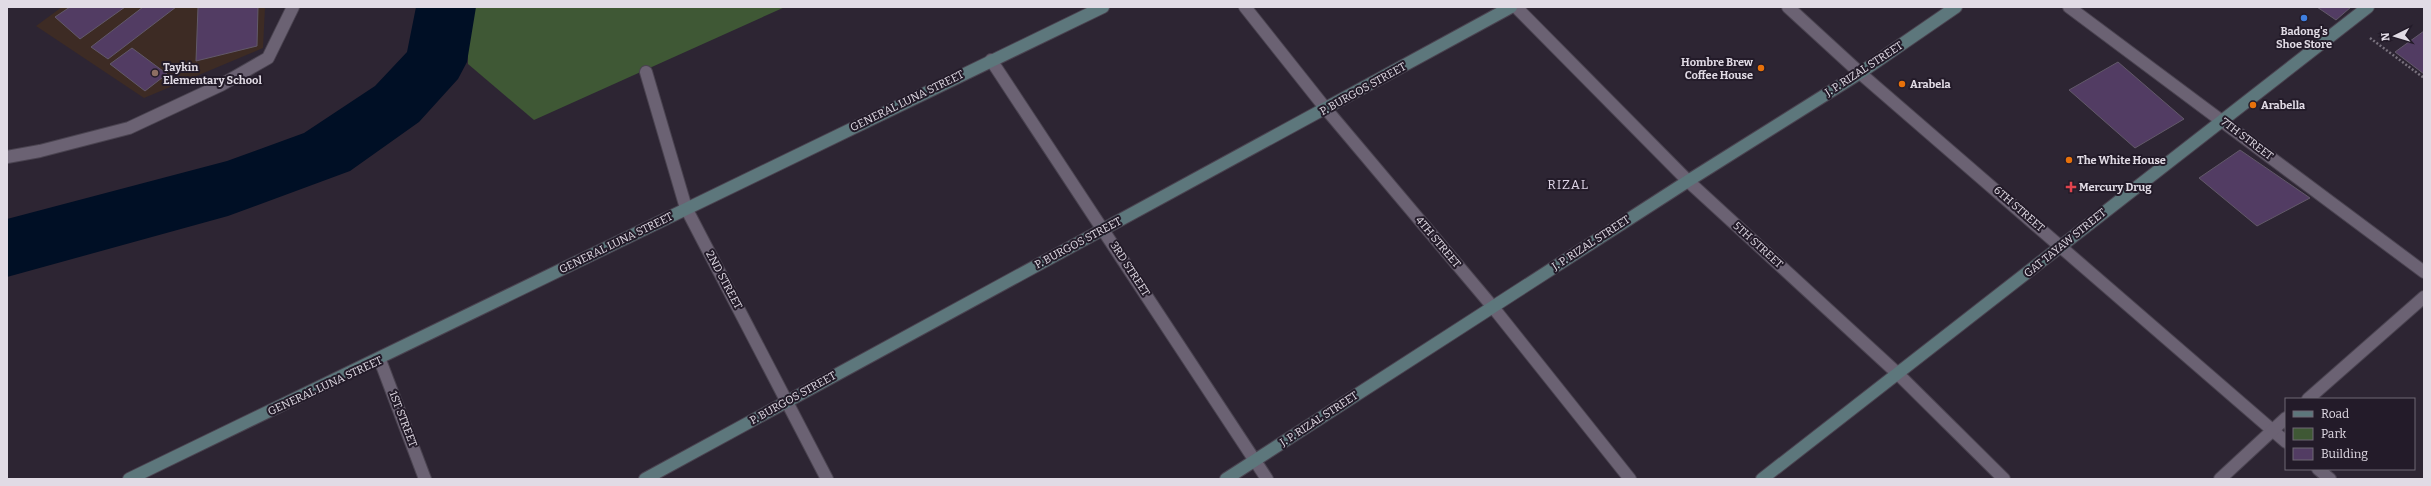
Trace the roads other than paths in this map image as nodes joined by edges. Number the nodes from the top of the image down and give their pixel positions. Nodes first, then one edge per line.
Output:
1 (293, 7) edge
2 (1103, 7) edge
3 (1245, 7) edge
4 (1511, 7) edge
5 (1516, 7) edge
6 (1788, 7) edge
7 (1956, 7) edge
8 (2069, 7) edge
9 (2368, 7) edge
10 (991, 60) junction
11 (646, 72) dead end
12 (1860, 73) junction
13 (1326, 109) junction
14 (2222, 119) junction
15 (7, 157) edge
16 (1688, 181) junction
17 (686, 208) junction
18 (1104, 230) junction
19 (2061, 245) junction
20 (2424, 272) edge
21 (2424, 297) edge
22 (1492, 306) junction
23 (380, 360) junction
24 (1898, 373) junction
25 (2309, 398) edge
26 (788, 400) junction
27 (2285, 419) edge
28 (2272, 430) junction
29 (2285, 441) edge
30 (1255, 460) junction
31 (2319, 470) edge
32 (129, 479) edge
33 (426, 479) edge
34 (645, 479) edge
35 (827, 479) edge
36 (1226, 479) edge
37 (1267, 479) edge
38 (1630, 479) edge
39 (1762, 479) edge
40 (2004, 479) edge
41 (2220, 479) edge
42 (2330, 479) edge

1 - 15 street
2 - 10 street, GENERAL LUNA STREET
3 - 13 street, 4TH STREET
4 - 13 street, P. BURGOS STREET
5 - 16 street, 5TH STREET
6 - 12 street, 6TH STREET
7 - 12 street, J. P. RIZAL STREET
8 - 14 street, 7TH STREET
9 - 14 street, GAT TAYAW STREET
10 - 17 street, GENERAL LUNA STREET
10 - 18 street, 3RD STREET
11 - 17 street, 2ND STREET
12 - 16 street, J. P. RIZAL STREET
12 - 19 street, 6TH STREET
13 - 18 street, P. BURGOS STREET
13 - 22 street, 4TH STREET
14 - 19 street, GAT TAYAW STREET
14 - 20 street, 7TH STREET
16 - 22 street, J. P. RIZAL STREET
16 - 24 street, 5TH STREET
17 - 23 street, GENERAL LUNA STREET
17 - 26 street, 2ND STREET
18 - 26 street, P. BURGOS STREET
18 - 30 street, 3RD STREET
19 - 24 street, GAT TAYAW STREET
19 - 28 street, 6TH STREET
21 - 25 street
22 - 30 street, J. P. RIZAL STREET
22 - 38 street, 4TH STREET
23 - 32 street, GENERAL LUNA STREET
23 - 33 street, 1ST STREET
24 - 39 street, GAT TAYAW STREET
24 - 40 street, 5TH STREET
26 - 34 street, P. BURGOS STREET
26 - 35 street, 2ND STREET
27 - 28 street
28 - 29 street, 6TH STREET
28 - 41 street
30 - 36 street, J. P. RIZAL STREET
30 - 37 street, 3RD STREET
31 - 42 street

